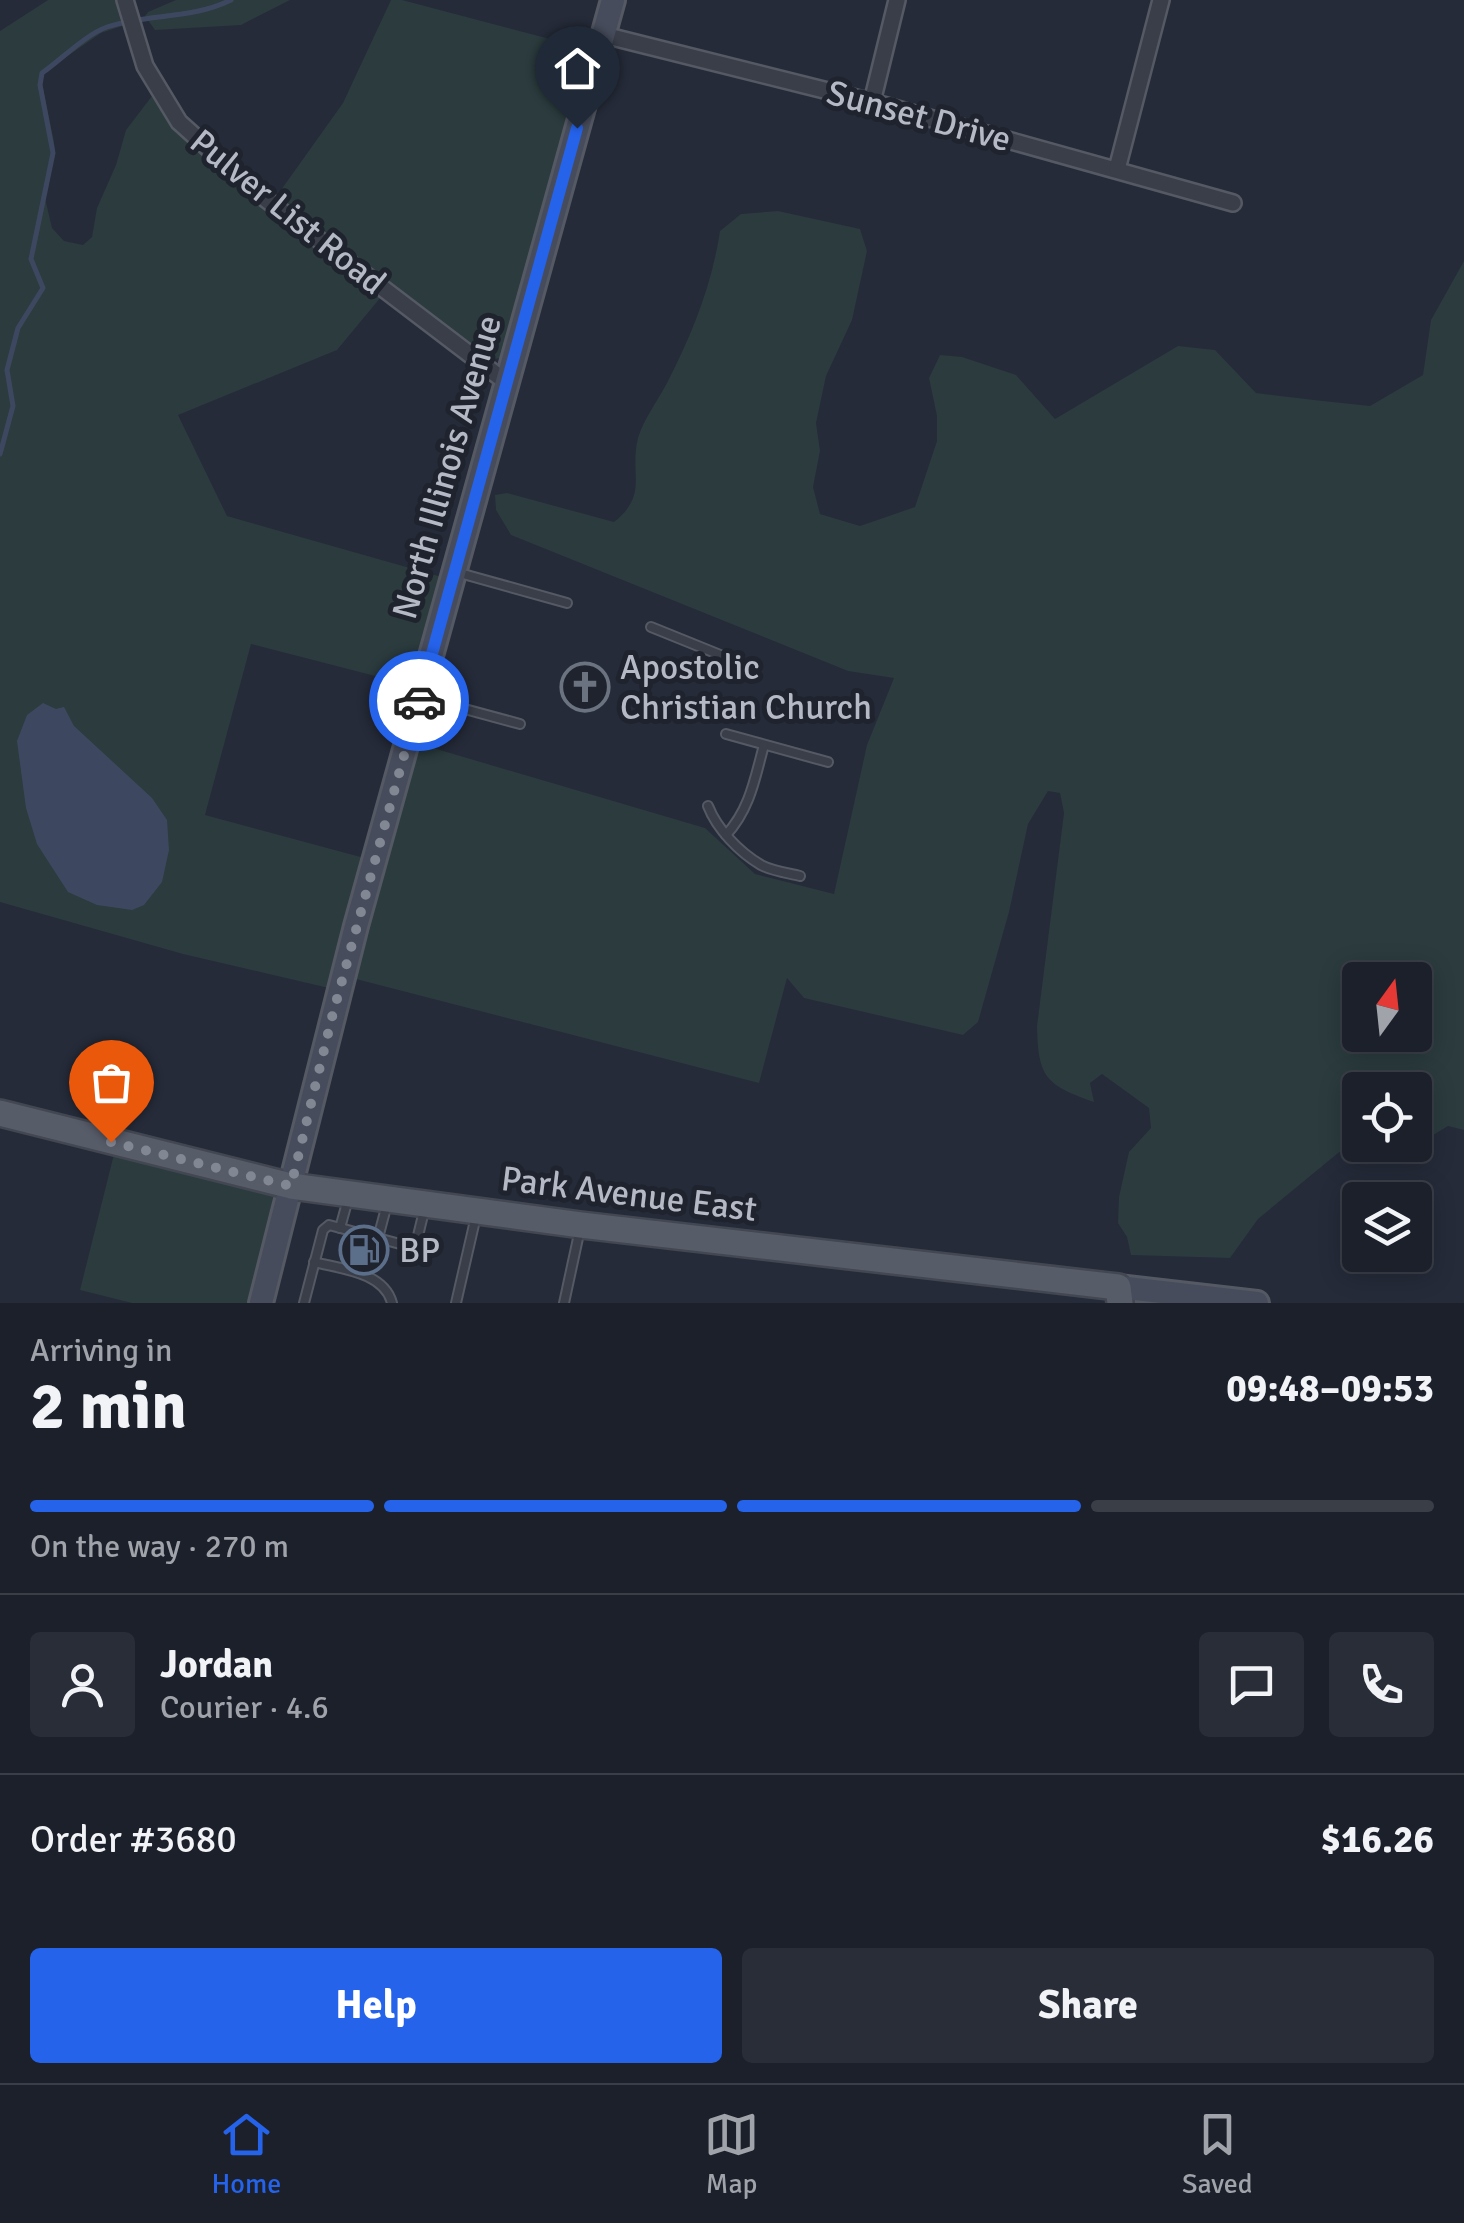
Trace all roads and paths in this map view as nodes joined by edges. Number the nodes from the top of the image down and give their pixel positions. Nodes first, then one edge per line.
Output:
1 (614, 0) edge
2 (897, 0) edge
3 (1161, 0) edge
4 (127, 8) edge
5 (604, 35) junction
6 (872, 102) junction
7 (1117, 170) junction
8 (1234, 203) dead end
9 (506, 382) junction
10 (454, 571) junction
11 (567, 603) dead end
12 (651, 628) dead end
13 (744, 665) dead end
14 (420, 697) junction
15 (520, 724) dead end
16 (726, 734) dead end
17 (764, 744) junction
18 (828, 762) dead end
19 (708, 806) dead end
20 (726, 835) junction
21 (800, 876) dead end
22 (0, 1113) edge
23 (291, 1186) junction
24 (348, 1194) junction
25 (388, 1200) junction
26 (426, 1204) junction
27 (477, 1212) junction
28 (581, 1225) junction
29 (340, 1228) junction
30 (378, 1238) junction
31 (314, 1262) junction
32 (1119, 1295) edge
33 (261, 1303) edge
34 (304, 1303) edge
35 (392, 1303) edge
36 (456, 1303) edge
37 (564, 1303) edge
38 (1257, 1303) edge

1 - 5 street, North Illinois Avenue
2 - 6 street
3 - 7 street
4 - 9 street, Pulver List Road
5 - 6 street, Sunset Drive
5 - 9 street, North Illinois Avenue
6 - 7 street, Sunset Drive
7 - 8 street, Sunset Drive
9 - 10 street, North Illinois Avenue
10 - 11 lane
10 - 14 street, North Illinois Avenue
12 - 13 lane
14 - 15 lane
14 - 23 street, North Illinois Avenue
16 - 17 lane
17 - 18 lane
17 - 20 lane
19 - 20 lane
20 - 21 lane
22 - 23 main road, Park Avenue East
23 - 24 main road, Park Avenue East
23 - 33 street, North Illinois Avenue
24 - 25 main road, Park Avenue East
24 - 29 lane
25 - 26 main road, Park Avenue East
25 - 30 lane
26 - 27 main road, Park Avenue East
26 - 30 lane
27 - 28 main road, Park Avenue East
27 - 36 lane
28 - 32 main road, Park Avenue East
28 - 37 lane
29 - 30 lane
29 - 31 lane
31 - 34 lane
31 - 35 lane
32 - 38 street, Park Avenue East

